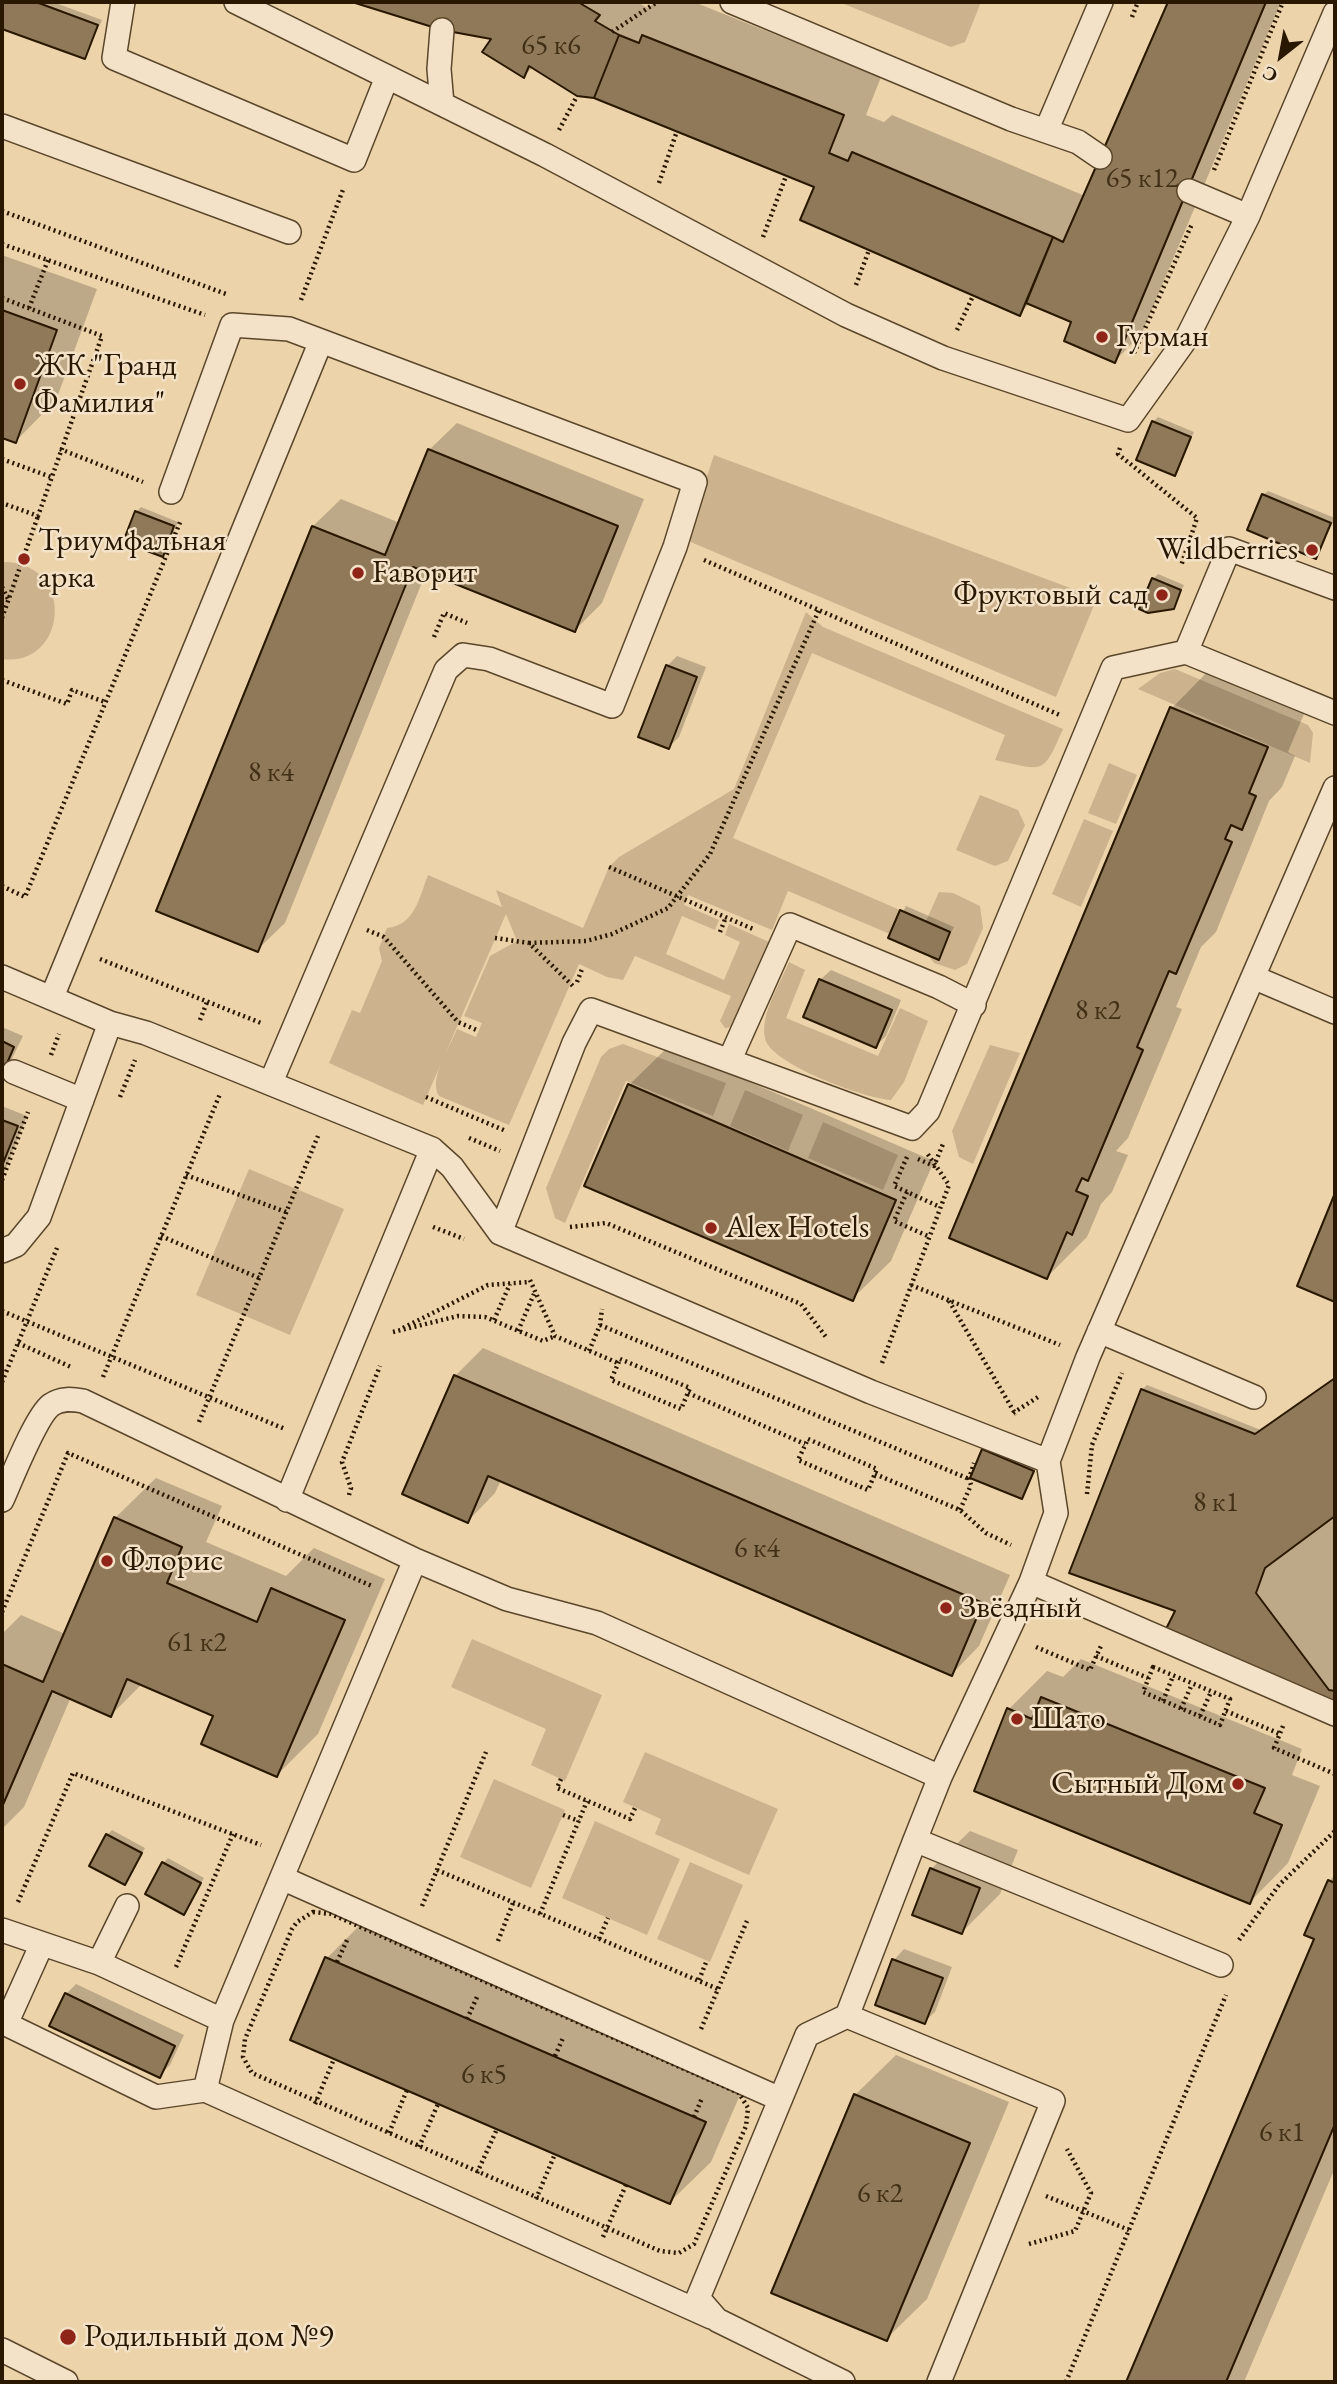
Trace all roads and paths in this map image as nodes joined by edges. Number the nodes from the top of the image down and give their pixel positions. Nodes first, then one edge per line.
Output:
1 (123, 2) edge
2 (236, 2) edge
3 (657, 2) edge
4 (732, 2) edge
5 (1101, 2) edge
6 (1283, 2) edge
7 (1335, 13) edge
8 (442, 30) dead end
9 (612, 32) dead end
10 (387, 77) junction
11 (578, 96) dead end
12 (442, 104) junction
13 (2, 127) edge
14 (677, 131) dead end
15 (1046, 131) junction
16 (568, 139) dead end
17 (1100, 157) dead end
18 (354, 160) junction
19 (786, 176) dead end
20 (647, 178) dead end
21 (658, 184) junction
22 (670, 190) dead end
23 (1197, 193) junction
24 (2, 211) edge
25 (1248, 215) junction
26 (289, 232) dead end
27 (751, 232) dead end
28 (763, 238) junction
29 (2, 244) edge
30 (775, 244) dead end
31 (869, 250) dead end
32 (48, 260) junction
33 (844, 280) dead end
34 (856, 286) junction
35 (868, 292) dead end
36 (232, 297) dead end
37 (2, 298) edge
38 (29, 309) junction
39 (232, 326) junction
40 (289, 329) junction
41 (321, 341) junction
42 (1133, 356) dead end
43 (1128, 420) junction
44 (60, 449) junction
45 (2, 459) edge
46 (51, 477) junction
47 (143, 482) dead end
48 (170, 492) dead end
49 (2, 503) edge
50 (183, 514) dead end
51 (38, 516) junction
52 (675, 547) junction
53 (1181, 566) dead end
54 (1334, 586) edge
55 (2, 587) edge
56 (8, 600) junction
57 (819, 610) junction
58 (2, 618) edge
59 (1186, 652) junction
60 (2, 680) edge
61 (106, 702) junction
62 (1335, 713) edge
63 (1088, 727) junction
64 (1335, 788) edge
65 (609, 867) dead end
66 (2, 886) edge
67 (677, 896) junction
68 (368, 917) dead end
69 (726, 917) junction
70 (363, 928) junction
71 (720, 933) dead end
72 (495, 938) dead end
73 (358, 940) dead end
74 (782, 942) junction
75 (529, 943) junction
76 (73, 948) junction
77 (582, 969) dead end
78 (2, 977) edge
79 (1253, 977) junction
80 (574, 988) junction
81 (52, 997) junction
82 (569, 1000) dead end
83 (974, 1005) junction
84 (591, 1010) junction
85 (1335, 1012) edge
86 (479, 1031) dead end
87 (106, 1033) junction
88 (290, 1035) junction
89 (730, 1059) junction
90 (149, 1061) dead end
91 (231, 1068) junction
92 (14, 1072) dead end
93 (271, 1082) junction
94 (426, 1097) dead end
95 (82, 1100) junction
96 (330, 1107) junction
97 (912, 1128) junction
98 (456, 1133) dead end
99 (513, 1134) dead end
100 (432, 1149) junction
101 (505, 1153) dead end
102 (908, 1155) dead end
103 (186, 1175) junction
104 (907, 1192) junction
105 (940, 1207) junction
106 (286, 1212) junction
107 (435, 1227) dead end
108 (562, 1228) dead end
109 (500, 1233) junction
110 (161, 1236) junction
111 (930, 1237) junction
112 (430, 1239) dead end
113 (2, 1251) edge
114 (259, 1278) junction
115 (510, 1284) junction
116 (911, 1285) junction
117 (534, 1294) junction
118 (949, 1301) junction
119 (2, 1311) edge
120 (494, 1320) junction
121 (398, 1321) dead end
122 (600, 1325) dead end
123 (518, 1331) junction
124 (1099, 1331) junction
125 (393, 1332) junction
126 (555, 1336) junction
127 (388, 1345) dead end
128 (833, 1345) dead end
129 (1133, 1346) junction
130 (111, 1356) junction
131 (1088, 1357) junction
132 (383, 1358) dead end
133 (869, 1360) dead end
134 (618, 1363) junction
135 (881, 1366) junction
136 (77, 1370) dead end
137 (894, 1371) dead end
138 (101, 1381) dead end
139 (2, 1382) edge
140 (871, 1392) junction
141 (688, 1393) junction
142 (1254, 1397) dead end
143 (209, 1398) junction
144 (1070, 1403) junction
145 (1015, 1413) junction
146 (1008, 1414) dead end
147 (186, 1421) dead end
148 (983, 1436) junction
149 (312, 1440) junction
150 (806, 1444) junction
151 (1048, 1461) junction
152 (875, 1474) junction
153 (969, 1479) junction
154 (352, 1488) junction
155 (2, 1500) edge
156 (287, 1500) junction
157 (356, 1500) dead end
158 (960, 1510) junction
159 (1056, 1513) junction
160 (336, 1524) junction
161 (1041, 1558) junction
162 (415, 1560) junction
163 (320, 1563) junction
164 (1031, 1583) junction
165 (377, 1588) dead end
166 (2, 1612) edge
167 (1006, 1634) junction
168 (1096, 1656) dead end
169 (1153, 1667) dead end
170 (1090, 1670) dead end
171 (1174, 1675) dead end
172 (1148, 1678) junction
173 (1192, 1683) dead end
174 (1211, 1691) dead end
175 (1230, 1699) dead end
176 (1163, 1701) junction
177 (1181, 1709) junction
178 (1226, 1711) junction
179 (1335, 1714) edge
180 (1200, 1716) junction
181 (1280, 1734) dead end
182 (1274, 1748) dead end
183 (486, 1752) dead end
184 (1335, 1774) edge
185 (940, 1777) junction
186 (561, 1779) dead end
187 (587, 1801) junction
188 (635, 1808) dead end
189 (563, 1815) dead end
190 (579, 1821) junction
191 (1335, 1831) edge
192 (233, 1834) junction
193 (915, 1840) junction
194 (268, 1848) dead end
195 (437, 1870) junction
196 (282, 1878) junction
197 (513, 1903) junction
198 (127, 1906) dead end
199 (540, 1914) junction
200 (607, 1918) dead end
201 (747, 1920) dead end
202 (3, 1931) edge
203 (410, 1934) junction
204 (1227, 1934) dead end
205 (599, 1939) junction
206 (1239, 1939) junction
207 (41, 1946) junction
208 (1246, 1946) dead end
209 (707, 1960) dead end
210 (99, 1963) junction
211 (486, 1968) junction
212 (1226, 1975) junction
213 (699, 1980) junction
214 (718, 1989) junction
215 (164, 1993) junction
216 (847, 2016) junction
217 (222, 2020) junction
218 (334, 2059) dead end
219 (689, 2059) junction
220 (205, 2090) junction
221 (407, 2090) dead end
222 (780, 2099) junction
223 (316, 2102) junction
224 (438, 2104) dead end
225 (1047, 2115) junction
226 (496, 2129) dead end
227 (389, 2133) junction
228 (302, 2134) junction
229 (419, 2146) junction
230 (555, 2154) dead end
231 (374, 2166) junction
232 (478, 2172) junction
233 (405, 2180) junction
234 (626, 2185) dead end
235 (1019, 2185) junction
236 (536, 2198) junction
237 (463, 2206) junction
238 (1083, 2211) junction
239 (607, 2228) junction
240 (1129, 2230) junction
241 (1075, 2231) dead end
242 (521, 2232) junction
243 (592, 2264) junction
244 (717, 2320) junction
245 (2, 2350) edge
246 (66, 2382) edge
247 (843, 2382) edge
248 (939, 2382) edge
249 (1066, 2382) edge

1 - 18 lane
2 - 10 lane
3 - 9 path
4 - 15 lane
5 - 15 lane
6 - 23 path
7 - 25 lane
8 - 12 lane
10 - 12 lane
10 - 18 lane
11 - 16 path
12 - 43 lane
13 - 26 lane
14 - 21 path
15 - 17 lane
18 - 40 path
19 - 28 path
20 - 21 path
21 - 22 path
23 - 25 lane
23 - 42 path
24 - 36 path
25 - 43 lane
27 - 28 path
28 - 30 path
29 - 32 path
31 - 34 path
32 - 38 path
32 - 39 path
33 - 34 path
34 - 35 path
37 - 38 path
38 - 44 path
39 - 40 lane
39 - 48 lane
40 - 41 lane
41 - 52 lane
41 - 76 lane
43 - 53 path
44 - 46 path
44 - 47 path
45 - 46 path
46 - 51 path
49 - 51 path
50 - 61 path
51 - 56 path
52 - 57 path
52 - 88 lane
54 - 59 lane
55 - 56 path
56 - 58 path
57 - 63 path
57 - 67 path
59 - 62 lane
59 - 63 lane
60 - 61 path
61 - 66 path
63 - 83 lane
64 - 79 lane
65 - 67 path
67 - 69 path
67 - 75 path
68 - 70 path
69 - 71 path
69 - 74 path
70 - 73 path
70 - 86 path
72 - 75 path
74 - 83 lane
74 - 89 lane
75 - 80 path
76 - 81 lane
76 - 88 path
77 - 80 path
78 - 81 lane
79 - 85 lane
79 - 124 lane
80 - 82 path
80 - 84 path
81 - 87 lane
83 - 97 lane
84 - 89 lane
84 - 109 lane
87 - 90 path
87 - 91 lane
87 - 95 lane
88 - 93 lane
89 - 97 lane
91 - 93 lane
91 - 103 path
92 - 95 lane
93 - 96 lane
94 - 99 path
95 - 113 lane
96 - 100 lane
96 - 106 path
97 - 105 path
98 - 101 path
100 - 109 lane
100 - 149 lane
102 - 104 path
103 - 106 path
103 - 110 path
104 - 105 path
104 - 111 path
105 - 111 path
106 - 114 path
107 - 112 path
108 - 128 path
109 - 140 lane
110 - 114 path
110 - 130 path
111 - 116 path
114 - 143 path
115 - 117 path
115 - 120 path
115 - 125 path
116 - 118 path
116 - 135 path
117 - 123 path
117 - 126 path
118 - 131 path
118 - 145 path
119 - 130 path
120 - 123 path
120 - 125 path
121 - 125 path
122 - 153 path
123 - 126 path
124 - 129 lane
124 - 131 lane
125 - 127 path
126 - 134 path
129 - 142 lane
129 - 159 path
130 - 138 path
130 - 143 path
131 - 144 lane
132 - 154 path
133 - 135 path
134 - 141 path
134 - 141 path
135 - 137 path
135 - 140 path
136 - 139 path
140 - 148 lane
141 - 150 path
143 - 147 path
143 - 149 path
144 - 145 path
144 - 151 lane
145 - 146 path
145 - 151 path
148 - 151 lane
148 - 153 path
149 - 156 lane
150 - 152 path
150 - 152 path
151 - 159 lane
152 - 158 path
153 - 158 path
154 - 157 path
154 - 160 path
155 - 156 lane
156 - 160 lane
158 - 161 path
159 - 161 lane
160 - 162 lane
160 - 163 path
161 - 164 lane
162 - 185 lane
162 - 196 lane
163 - 165 path
163 - 166 path
164 - 167 lane
164 - 179 lane
167 - 170 path
167 - 185 lane
168 - 172 path
169 - 172 path
171 - 176 path
172 - 176 path
173 - 177 path
174 - 180 path
175 - 178 path
176 - 177 path
177 - 180 path
178 - 180 path
178 - 181 path
182 - 184 path
183 - 195 path
185 - 193 lane
186 - 187 path
187 - 188 path
187 - 190 path
189 - 190 path
190 - 199 path
191 - 206 path
192 - 194 path
192 - 202 path
192 - 215 path
193 - 212 lane
193 - 216 lane
195 - 197 path
195 - 203 path
196 - 203 lane
196 - 217 lane
197 - 199 path
197 - 211 path
198 - 210 lane
199 - 205 path
200 - 205 path
201 - 214 path
202 - 207 lane
203 - 211 lane
204 - 206 path
205 - 213 path
206 - 208 path
206 - 212 path
207 - 210 lane
207 - 220 lane
209 - 213 path
210 - 215 lane
211 - 219 lane
212 - 240 path
213 - 214 path
214 - 219 path
215 - 217 lane
216 - 222 lane
216 - 225 lane
217 - 220 lane
218 - 223 path
219 - 222 lane
220 - 228 lane
221 - 227 path
222 - 244 lane
223 - 227 path
223 - 228 path
223 - 239 path
224 - 229 path
225 - 235 lane
225 - 238 path
226 - 232 path
227 - 229 path
227 - 231 path
228 - 231 lane
229 - 232 path
229 - 233 path
230 - 236 path
231 - 233 lane
232 - 236 path
232 - 237 path
233 - 237 lane
234 - 239 path
235 - 238 path
235 - 248 lane
236 - 239 path
236 - 242 path
237 - 242 lane
238 - 240 path
238 - 241 path
239 - 243 path
240 - 249 path
242 - 243 lane
243 - 244 lane
244 - 247 lane
245 - 246 lane

